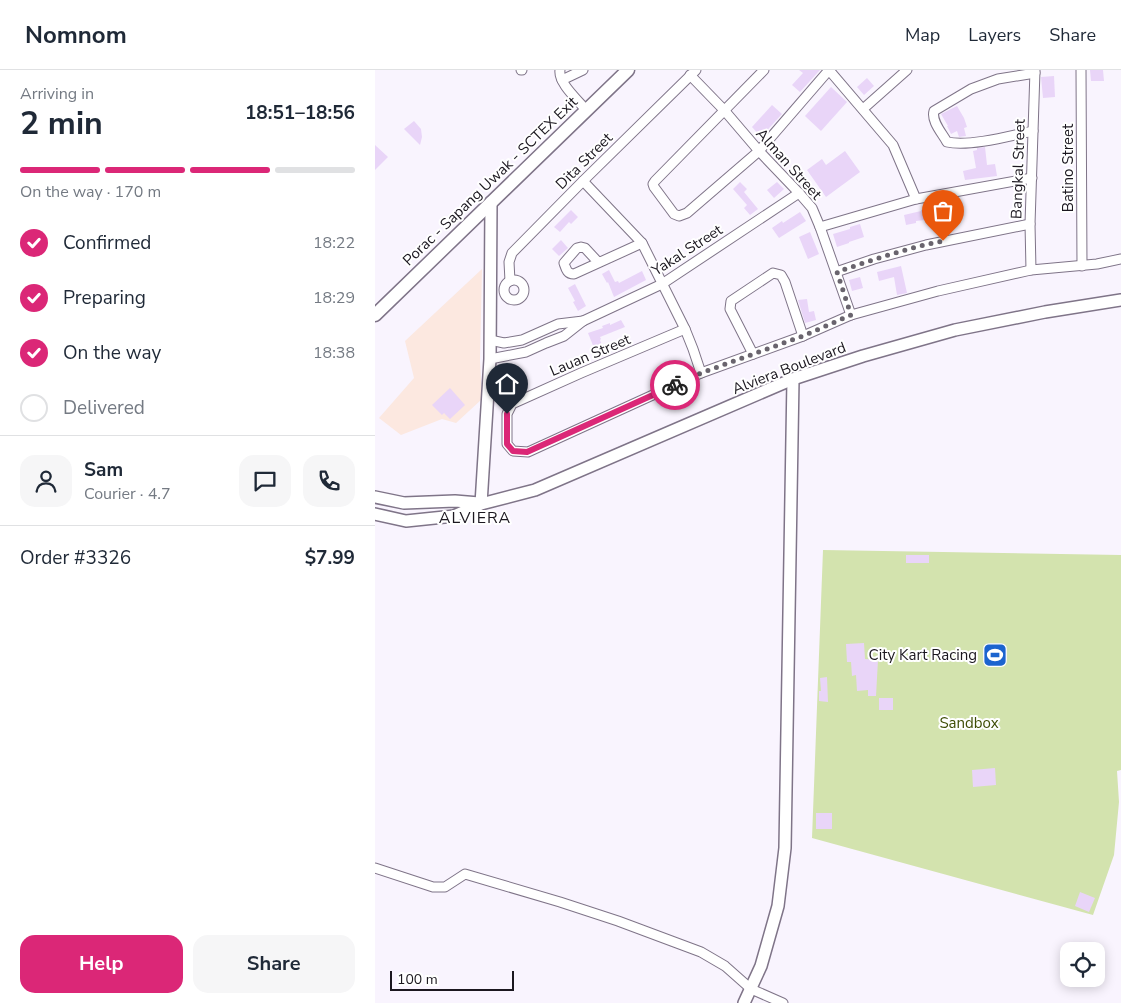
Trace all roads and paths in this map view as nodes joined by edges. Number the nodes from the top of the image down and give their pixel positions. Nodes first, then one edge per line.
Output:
1 (560, 70) edge
2 (583, 70) edge
3 (628, 70) edge
4 (764, 70) edge
5 (829, 70) edge
6 (907, 70) edge
7 (1081, 70) edge
8 (1035, 72) edge
9 (693, 73) edge
10 (562, 80) junction
11 (863, 109) junction
12 (586, 110) junction
13 (724, 110) junction
14 (1033, 131) junction
15 (759, 151) junction
16 (1032, 178) junction
17 (583, 181) junction
18 (799, 193) junction
19 (917, 199) junction
20 (491, 202) junction
21 (1030, 224) junction
22 (821, 227) junction
23 (641, 243) junction
24 (1121, 259) edge
25 (598, 262) junction
26 (1082, 266) junction
27 (1031, 270) junction
28 (837, 272) junction
29 (510, 281) dead end
30 (662, 284) junction
31 (1121, 300) edge
32 (375, 315) edge
33 (851, 315) junction
34 (583, 321) junction
35 (685, 330) junction
36 (541, 332) junction
37 (803, 336) junction
38 (490, 340) junction
39 (546, 342) junction
40 (753, 354) junction
41 (490, 359) junction
42 (701, 373) junction
43 (793, 379) junction
44 (375, 497) edge
45 (481, 504) junction
46 (375, 514) edge
47 (375, 868) edge
48 (751, 989) junction
49 (744, 1003) edge
50 (783, 1003) edge

1 - 10 street
2 - 10 street
3 - 12 main road, Porac - Sapang Uwak - SCTEX Exit
4 - 13 street
5 - 11 street
5 - 15 street
6 - 11 street
7 - 26 street, Batino Street
8 - 14 street, Bangkal Street
8 - 14 street
9 - 13 street, Alman Street
9 - 17 street, Dita Street
10 - 12 street
11 - 19 street
12 - 20 main road, Porac - Sapang Uwak - SCTEX Exit
13 - 15 street, Alman Street
13 - 15 street
14 - 16 street, Bangkal Street
15 - 18 street, Alman Street
16 - 19 street
16 - 21 street, Bangkal Street
17 - 23 street
17 - 29 street, Dita Street
18 - 22 street, Alman Street
18 - 30 street, Yakal Street
19 - 22 street
20 - 32 main road, Porac - Sapang Uwak - SCTEX Exit
20 - 38 street
21 - 27 street, Bangkal Street
21 - 28 street
22 - 28 street, Alman Street
23 - 25 street
23 - 30 street
24 - 26 street
25 - 25 street
26 - 27 street
27 - 33 street
28 - 33 street, Alman Street
30 - 34 street, Yakal Street
30 - 35 street
31 - 43 street, Alviera Boulevard
33 - 37 street
34 - 36 street, Yakal Street
34 - 39 street, Yakal Street
35 - 42 street
35 - 42 street, Lauan Street
36 - 38 street, Yakal Street
36 - 39 street
37 - 40 street
37 - 40 street
38 - 41 street
39 - 41 street, Yakal Street
40 - 42 street
41 - 45 street
43 - 45 street, Alviera Boulevard
43 - 48 street
44 - 45 street
45 - 46 street
47 - 48 street
48 - 49 street
48 - 50 street

